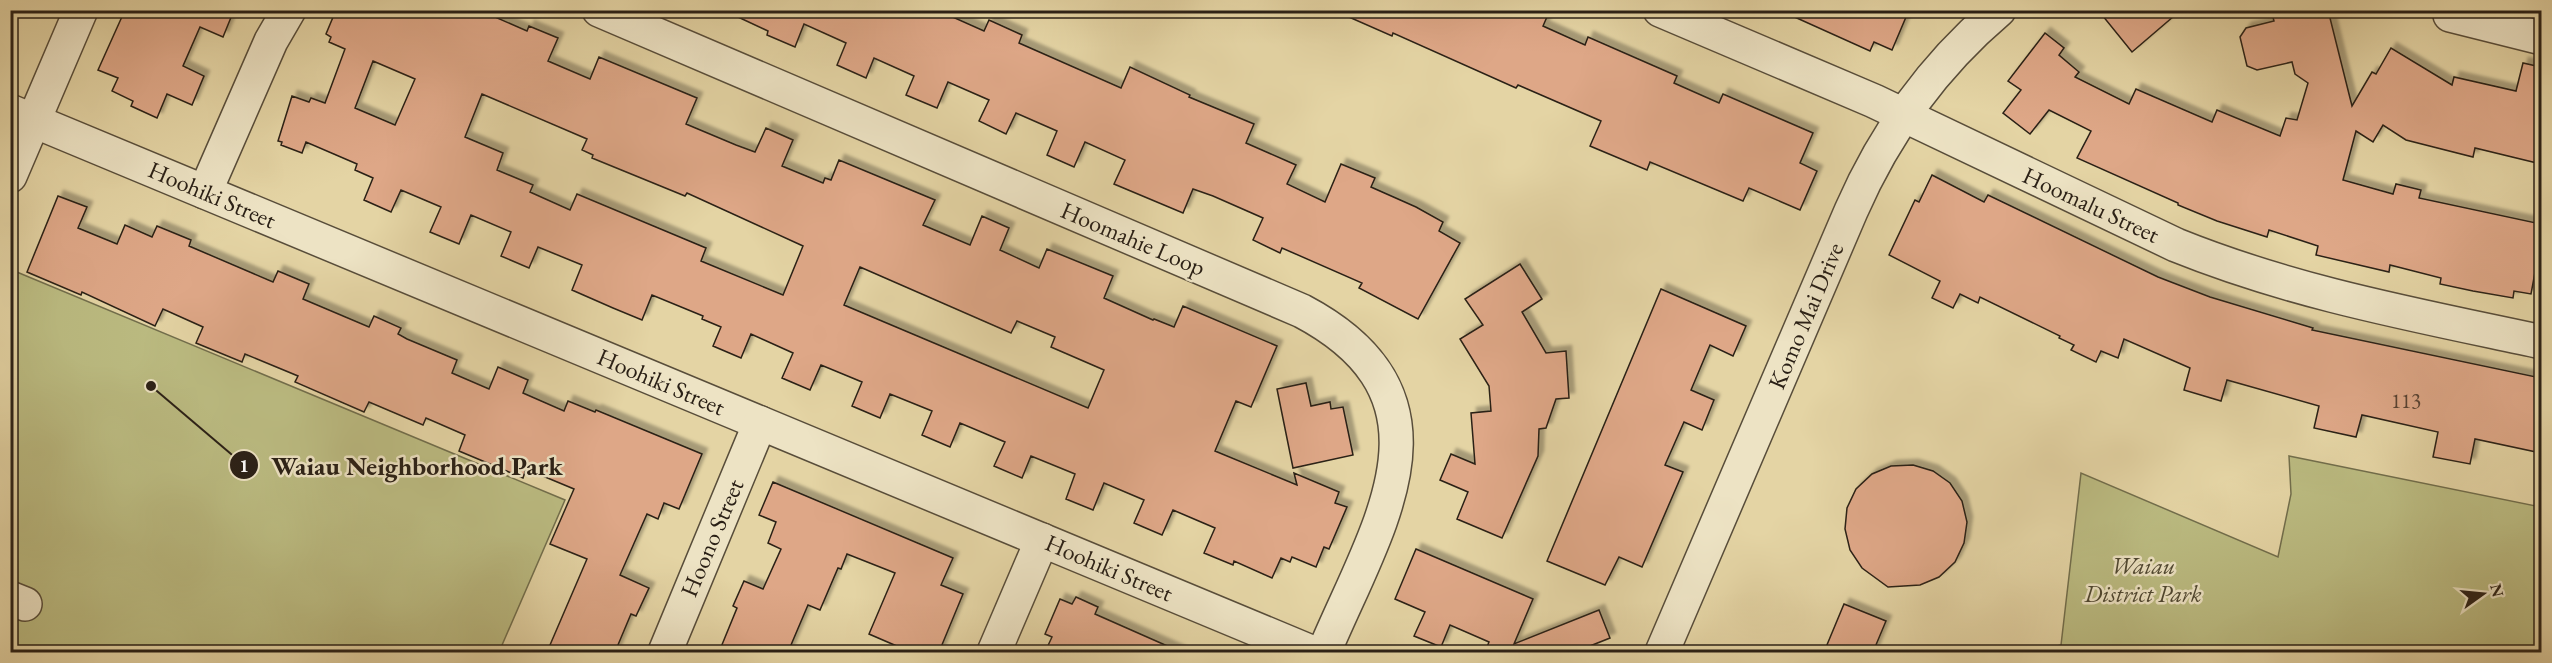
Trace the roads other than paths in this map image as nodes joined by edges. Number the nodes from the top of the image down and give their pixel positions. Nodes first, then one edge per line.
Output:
1 (81, 10) edge
2 (289, 10) edge
3 (599, 10) edge
4 (1660, 10) edge
5 (1999, 10) edge
6 (2450, 15) dead end
7 (2541, 38) edge
8 (1904, 115) junction
9 (22, 116) edge
10 (10, 176) edge
11 (205, 192) junction
12 (2541, 342) edge
13 (760, 423) junction
14 (1042, 540) junction
15 (665, 652) edge
16 (994, 652) edge
17 (1311, 652) edge
18 (1324, 652) edge
19 (1662, 652) edge

1 - 9 street
2 - 11 street
3 - 18 street, Hoomahie Loop
4 - 8 street, Hoomalu Street
5 - 8 street, Komo Mai Drive
6 - 7 street
8 - 12 street, Hoomalu Street
8 - 19 street, Komo Mai Drive
9 - 10 street
9 - 11 street, Hoohiki Street
11 - 13 street, Hoohiki Street
13 - 14 street, Hoohiki Street
13 - 15 street, Hoono Street
14 - 16 street
14 - 17 street, Hoohiki Street

